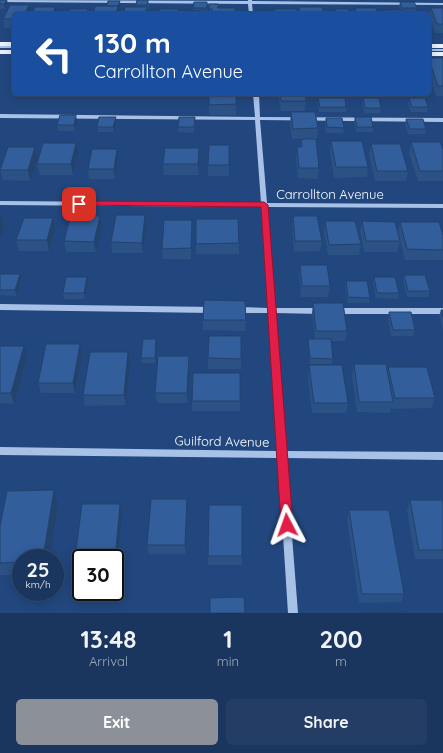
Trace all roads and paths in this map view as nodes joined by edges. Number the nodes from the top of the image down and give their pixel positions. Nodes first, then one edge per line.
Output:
1 (0, 1) edge
2 (250, 1) edge
3 (443, 4) edge
4 (251, 12) edge
5 (0, 44) edge
6 (12, 44) edge
7 (431, 46) edge
8 (443, 46) edge
9 (0, 47) edge
10 (12, 47) edge
11 (431, 50) edge
12 (443, 50) edge
13 (0, 52) edge
14 (12, 52) edge
15 (431, 54) edge
16 (443, 54) edge
17 (256, 96) edge
18 (0, 116) edge
19 (258, 119) junction
20 (443, 120) edge
21 (0, 203) edge
22 (264, 205) junction
23 (443, 206) edge
24 (0, 307) edge
25 (272, 310) junction
26 (443, 311) edge
27 (0, 451) edge
28 (282, 454) junction
29 (443, 456) edge
30 (293, 613) edge

1 - 2 street
2 - 3 street
2 - 4 street
5 - 6 main road
7 - 8 main road
9 - 10 street
11 - 12 street
13 - 14 main road
15 - 16 main road
17 - 19 street
18 - 19 street
19 - 20 street
19 - 22 street
21 - 22 street, Carrollton Avenue
22 - 23 street, Carrollton Avenue
22 - 25 street
24 - 25 street
25 - 26 street
25 - 28 street
27 - 28 street, Guilford Avenue
28 - 29 street, Guilford Avenue
28 - 30 street

